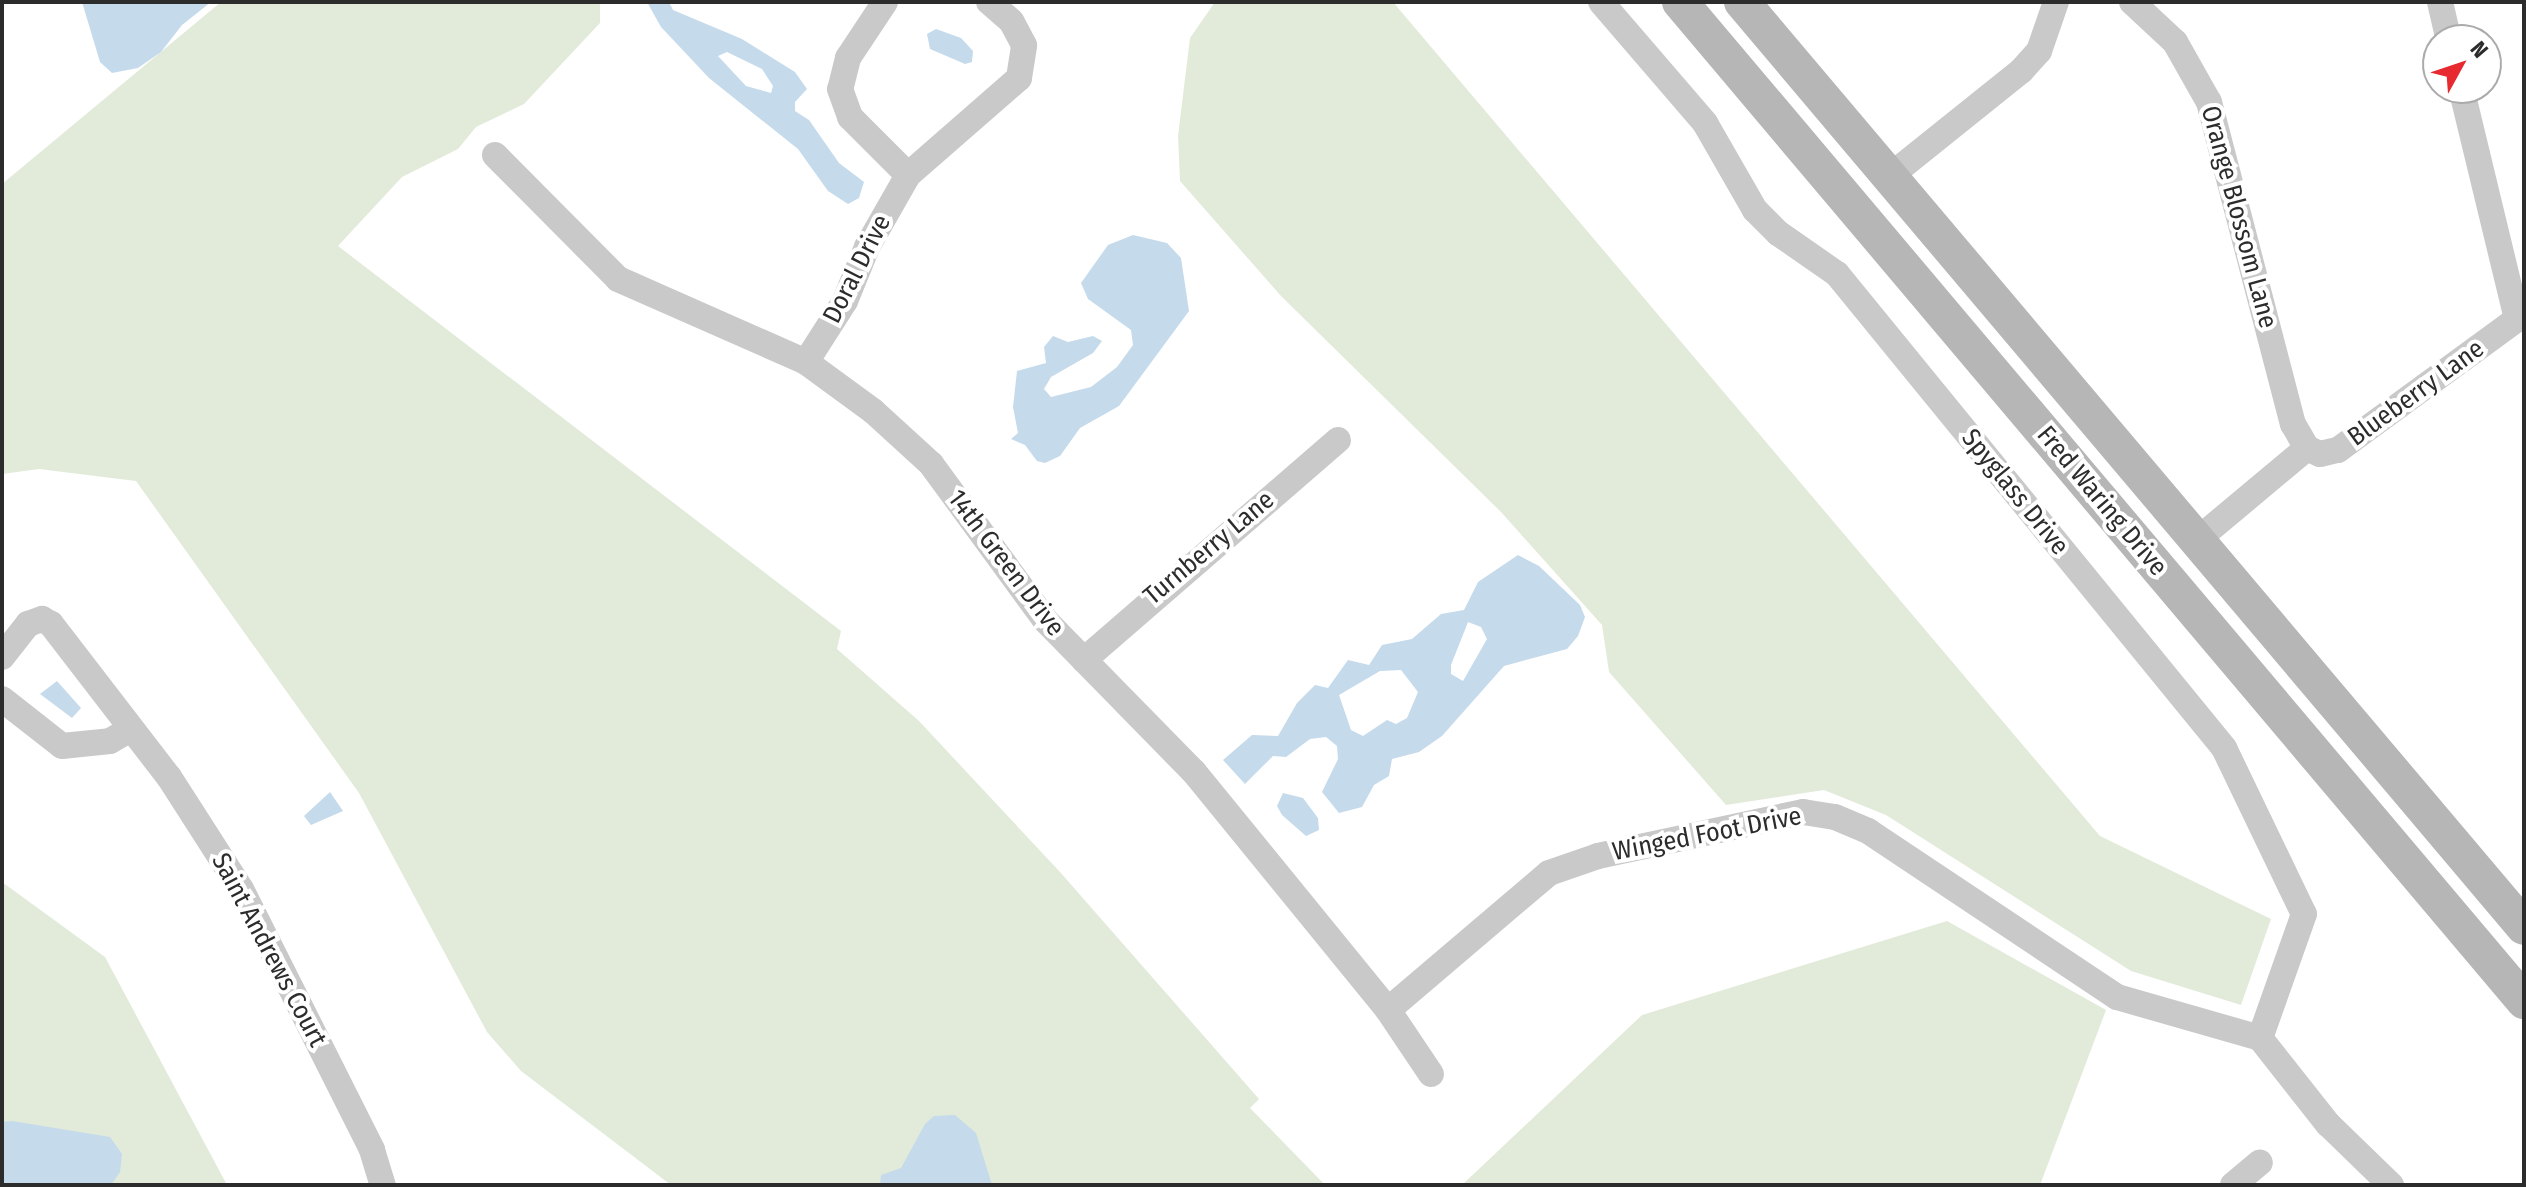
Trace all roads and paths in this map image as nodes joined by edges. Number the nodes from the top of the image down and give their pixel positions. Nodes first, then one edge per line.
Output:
1 (885, 2) edge
2 (989, 2) edge
3 (1601, 2) edge
4 (1680, 2) edge
5 (1695, 2) edge
6 (1742, 2) edge
7 (2056, 2) edge
8 (2132, 2) edge
9 (2440, 2) edge
10 (2445, 24) edge
11 (2465, 104) edge
12 (495, 155) dead end
13 (908, 175) junction
14 (1890, 176) junction
15 (806, 362) junction
16 (1338, 440) dead end
17 (2309, 450) junction
18 (2074, 468) junction
19 (2197, 540) junction
20 (2, 657) edge
21 (1084, 660) junction
22 (2323, 689) junction
23 (2, 699) edge
24 (131, 729) junction
25 (2524, 927) edge
26 (2524, 1001) edge
27 (1388, 1010) junction
28 (2260, 1038) junction
29 (1431, 1074) dead end
30 (2260, 1162) dead end
31 (383, 1185) edge
32 (2233, 1185) edge
33 (2391, 1185) edge

1 - 13 street
2 - 13 street, Doral Drive
3 - 28 street, Spyglass Drive
4 - 18 main road, Fred Waring Drive
5 - 14 main road
6 - 14 main road, Fred Waring Drive
7 - 14 street
8 - 17 street, Orange Blossom Lane
9 - 10 street
11 - 17 street, Blueberry Lane
12 - 15 street, 14th Green Drive
13 - 15 street, Doral Drive
14 - 19 main road, Fred Waring Drive
15 - 21 street, 14th Green Drive
16 - 21 street, Turnberry Lane
17 - 19 street
18 - 22 main road
18 - 26 main road, Fred Waring Drive
19 - 22 main road, Fred Waring Drive
20 - 24 street, Saint Andrews Court
21 - 27 street, 14th Green Drive
22 - 25 main road, Fred Waring Drive
23 - 24 street
24 - 31 street, Saint Andrews Court
27 - 28 street, Winged Foot Drive
27 - 29 street, 14th Green Drive
28 - 33 street
30 - 32 street

